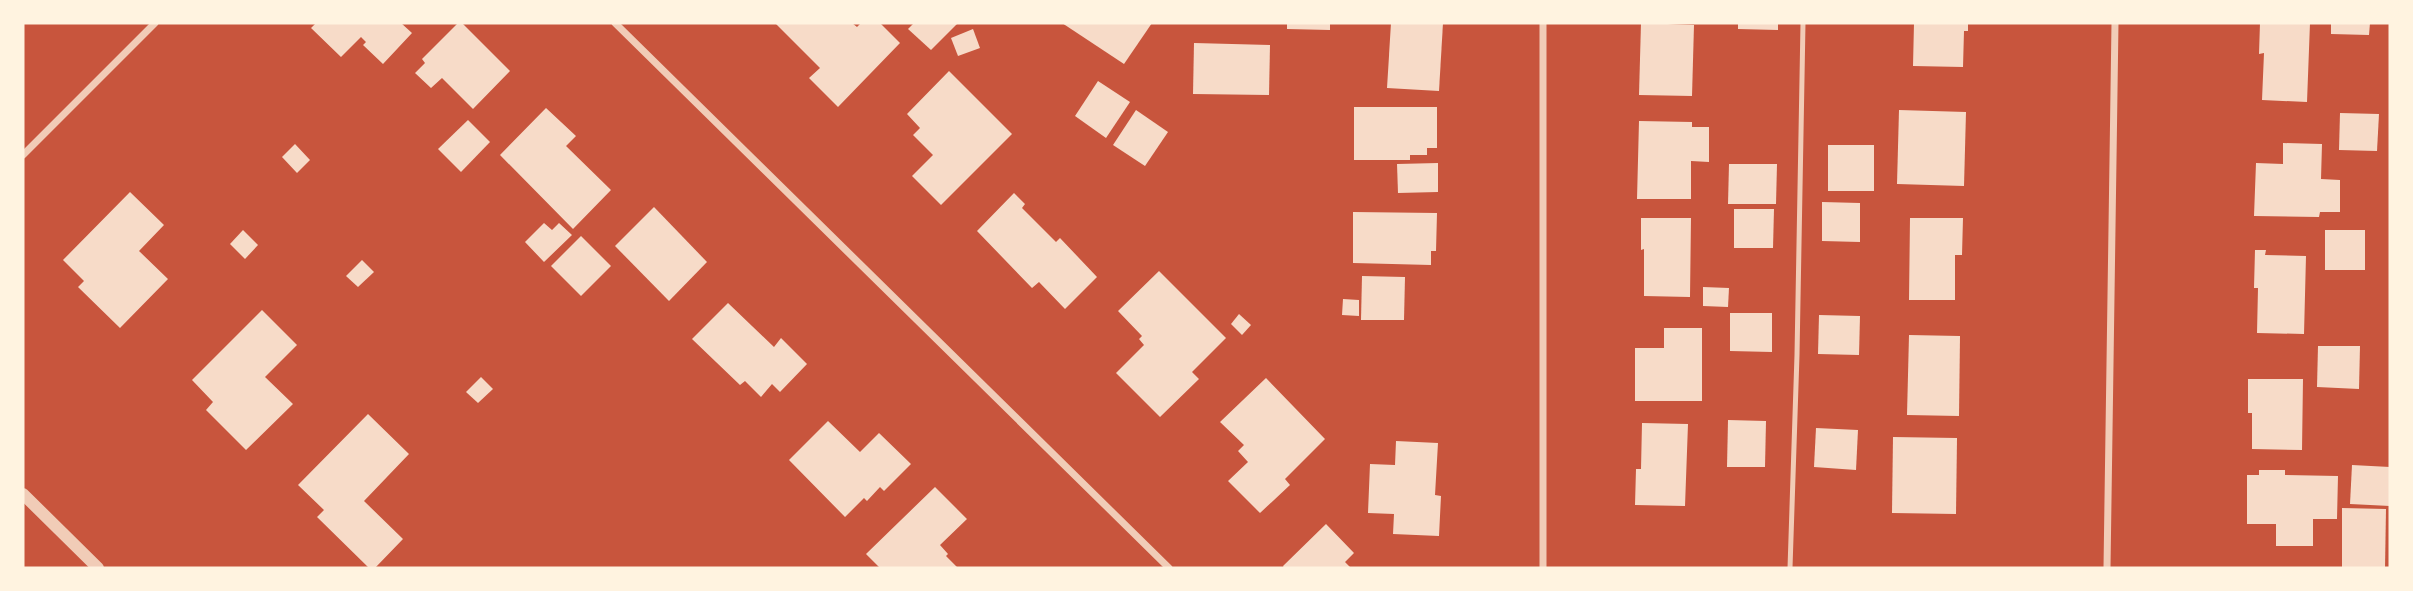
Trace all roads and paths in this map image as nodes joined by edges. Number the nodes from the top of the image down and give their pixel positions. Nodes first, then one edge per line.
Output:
1 (155, 23) edge
2 (615, 23) edge
3 (1543, 23) edge
4 (1803, 23) edge
5 (2115, 23) edge
6 (23, 155) edge
7 (23, 494) edge
8 (98, 568) edge
9 (1169, 568) edge
10 (1543, 568) edge
11 (1790, 568) edge
12 (2107, 568) edge

1 - 6 street
2 - 9 street
3 - 10 street
4 - 11 lane
5 - 12 street
7 - 8 street

